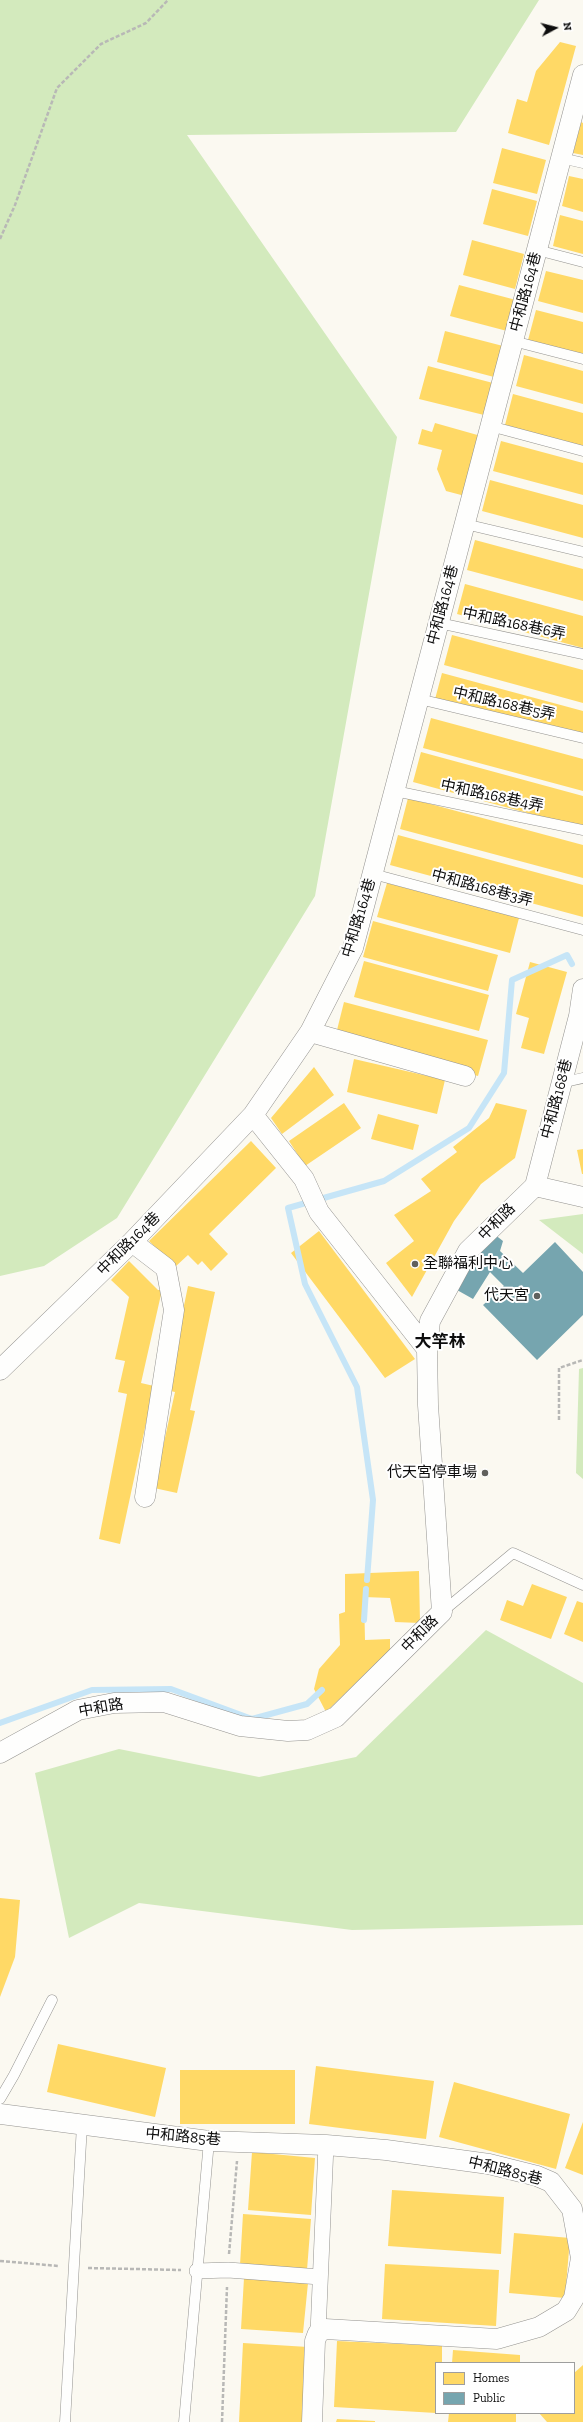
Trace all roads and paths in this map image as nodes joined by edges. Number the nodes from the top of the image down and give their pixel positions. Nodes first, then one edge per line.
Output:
1 (168, 0) edge
2 (583, 78) edge
3 (561, 158) junction
4 (583, 163) edge
5 (0, 240) edge
6 (537, 250) junction
7 (583, 262) edge
8 (513, 341) junction
9 (583, 359) edge
10 (490, 426) junction
11 (583, 451) edge
12 (464, 524) junction
13 (583, 552) edge
14 (439, 622) junction
15 (583, 654) edge
16 (419, 699) junction
17 (583, 738) edge
18 (395, 791) junction
19 (583, 830) edge
20 (373, 874) junction
21 (583, 930) edge
22 (583, 989) edge
23 (581, 1016) edge
24 (310, 1032) junction
25 (465, 1076) dead end
26 (583, 1078) edge
27 (560, 1083) junction
28 (254, 1115) junction
29 (535, 1186) junction
30 (583, 1198) edge
31 (132, 1242) junction
32 (427, 1349) junction
33 (583, 1360) edge
34 (0, 1370) edge
35 (559, 1420) dead end
36 (145, 1497) dead end
37 (583, 1585) edge
38 (442, 1612) junction
39 (0, 1754) edge
40 (52, 2000) dead end
41 (0, 2100) edge
42 (0, 2114) edge
43 (82, 2126) junction
44 (209, 2141) junction
45 (326, 2145) junction
46 (0, 2261) edge
47 (75, 2268) junction
48 (197, 2271) junction
49 (320, 2277) junction
50 (318, 2333) junction
51 (65, 2422) edge
52 (184, 2422) edge
53 (312, 2422) edge

1 - 5 path
2 - 3 street, 中和路164巷
3 - 4 lane
3 - 6 street, 中和路164巷
6 - 7 lane
6 - 8 street, 中和路164巷
8 - 9 lane
8 - 10 street, 中和路164巷
10 - 11 lane
10 - 12 street, 中和路164巷
12 - 13 lane
12 - 14 street, 中和路164巷
14 - 15 lane, 中和路168巷6弄
14 - 16 street, 中和路164巷
16 - 17 lane, 中和路168巷5弄
16 - 18 street, 中和路164巷
18 - 19 lane, 中和路168巷4弄
18 - 20 street, 中和路164巷
20 - 21 lane, 中和路168巷3弄
20 - 24 street, 中和路164巷
22 - 23 street, 中和路168巷
23 - 27 street, 中和路168巷
24 - 25 street
24 - 28 street, 中和路164巷
26 - 27 lane
27 - 29 street, 中和路168巷
28 - 31 street, 中和路164巷
28 - 32 street
29 - 30 street
29 - 32 street, 中和路
31 - 34 street, 中和路164巷
31 - 36 street
32 - 38 street, 中和路
33 - 35 path
37 - 38 lane
38 - 39 street, 中和路
40 - 41 lane
42 - 43 street, 中和路85巷
43 - 44 street, 中和路85巷
43 - 47 lane
44 - 45 street, 中和路85巷
44 - 48 lane
45 - 49 street
45 - 50 street, 中和路85巷
46 - 47 path
47 - 48 path
47 - 51 lane
48 - 49 street
48 - 52 lane
49 - 50 street
50 - 53 street

